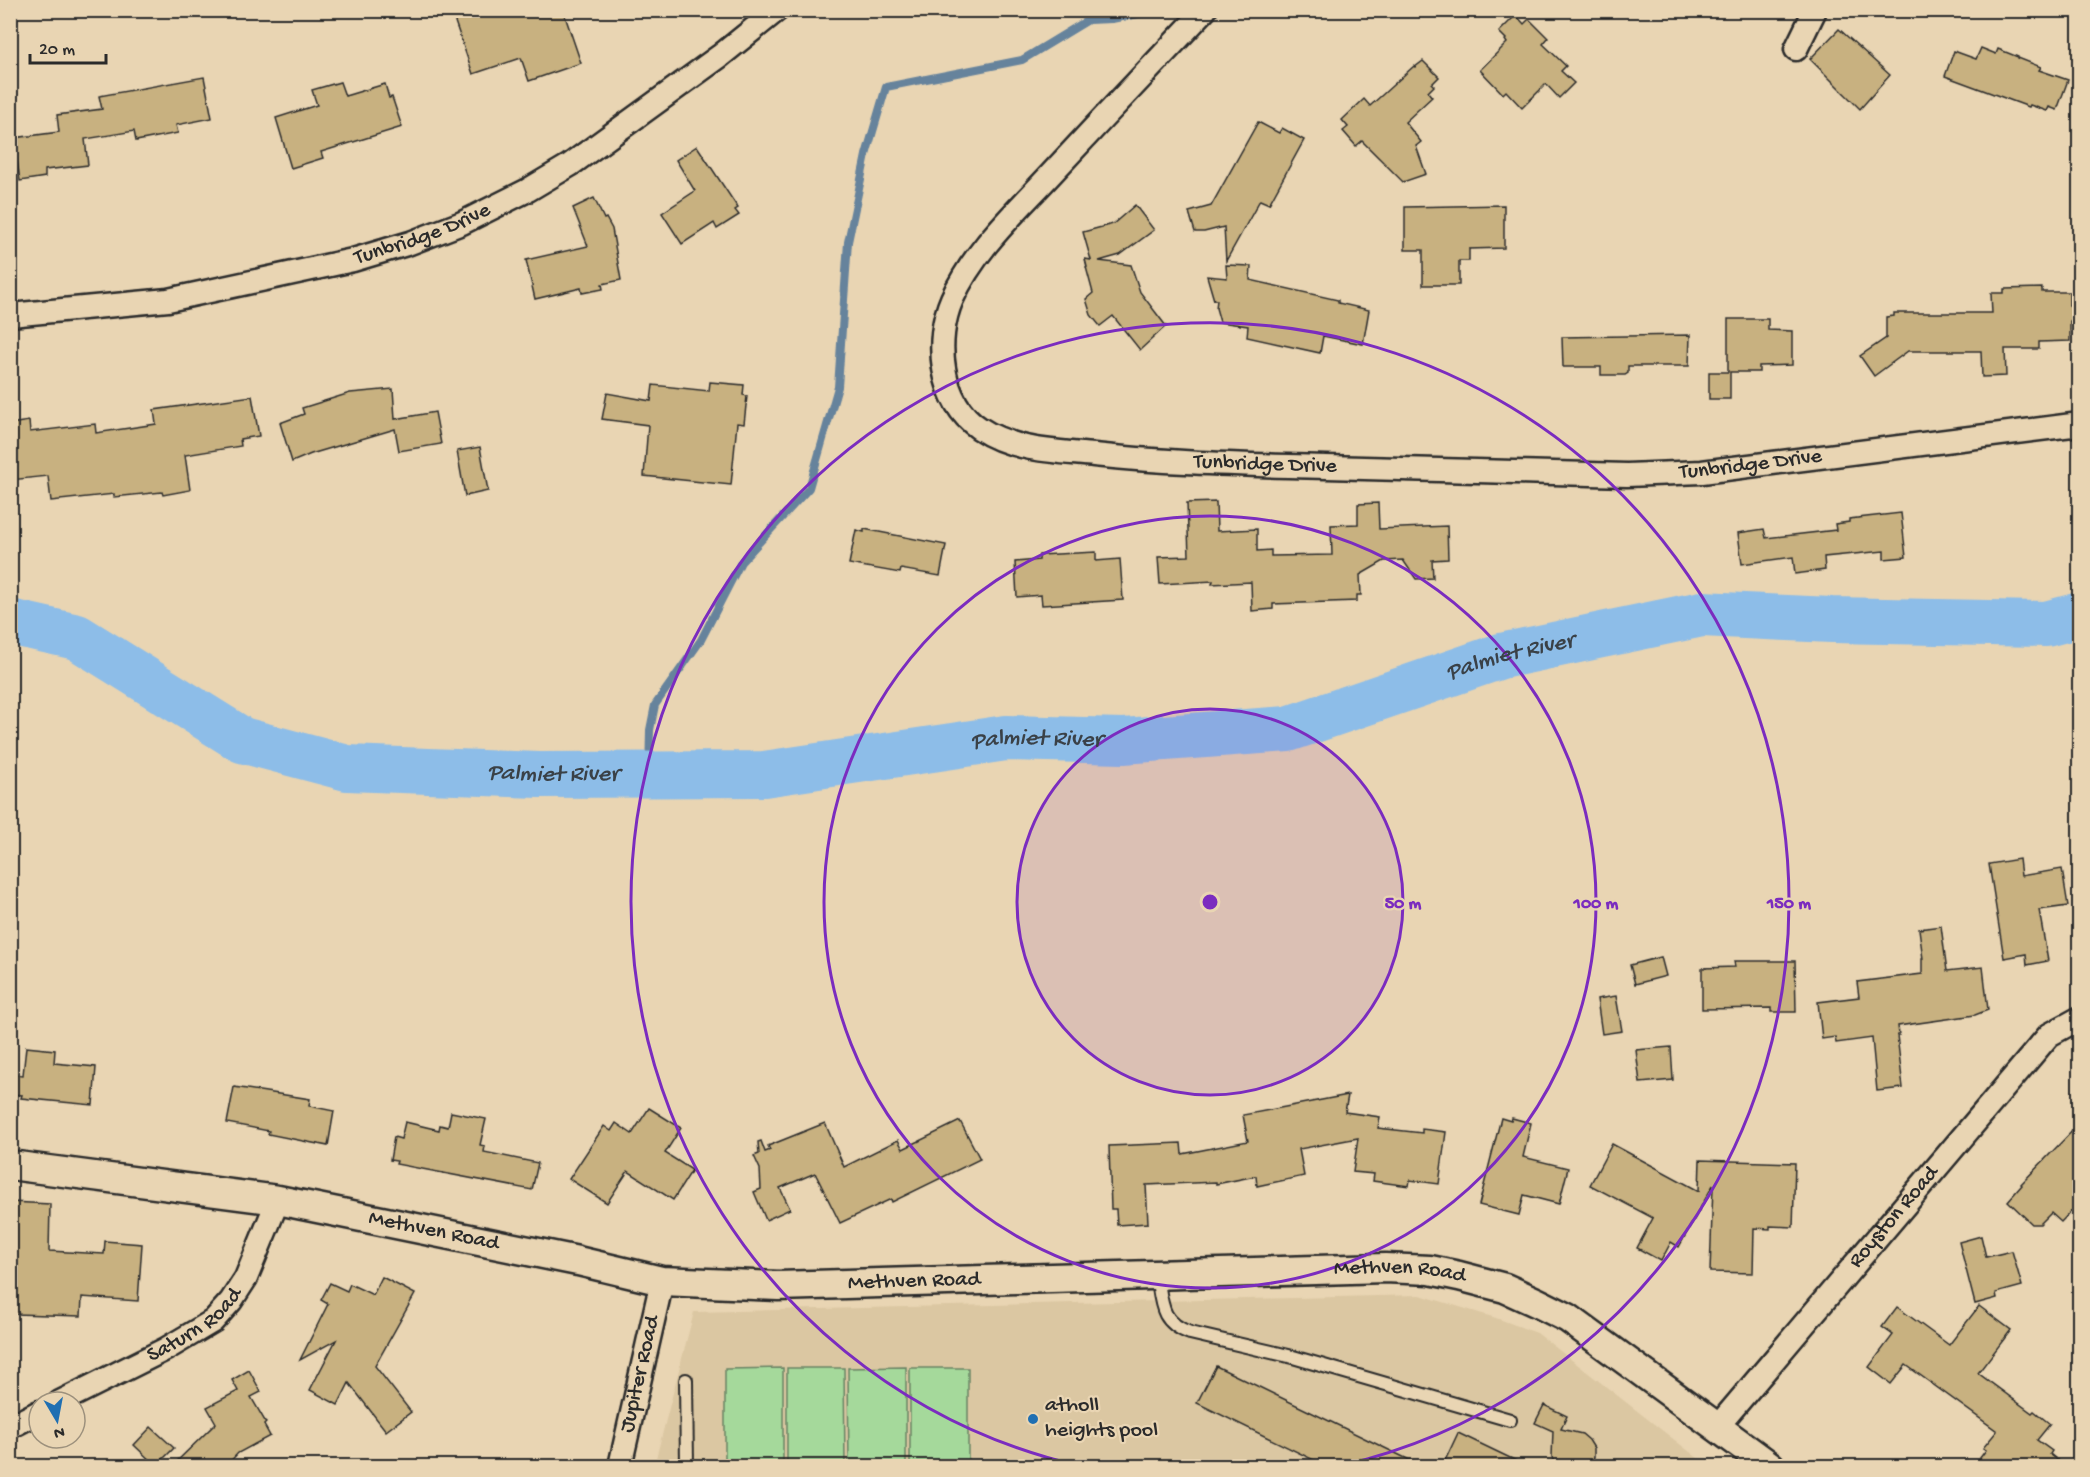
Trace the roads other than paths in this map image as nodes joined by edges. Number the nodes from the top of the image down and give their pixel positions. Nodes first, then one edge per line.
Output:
1 (777, 10) edge
2 (1206, 10) edge
3 (1815, 10) edge
4 (1796, 49) dead end
5 (10, 315) edge
6 (2079, 424) edge
7 (2079, 1018) edge
8 (10, 1164) edge
9 (279, 1200) junction
10 (1157, 1275) junction
11 (662, 1281) junction
12 (686, 1380) dead end
13 (84, 1390) edge
14 (27, 1418) edge
15 (1510, 1420) dead end
16 (10, 1426) edge
17 (1718, 1426) junction
18 (620, 1467) edge
19 (687, 1467) edge
20 (1770, 1467) edge

1 - 5 street, Tunbridge Drive
2 - 6 street, Tunbridge Drive
3 - 4 street
7 - 17 street, Royston Road
8 - 9 street, Methven Road
9 - 11 street, Methven Road
9 - 13 street, Saturn Road
10 - 11 street, Methven Road
10 - 15 lane
10 - 17 street, Methven Road
11 - 18 street, Jupiter Road
12 - 19 lane
14 - 16 street
17 - 20 street, Methven Road

